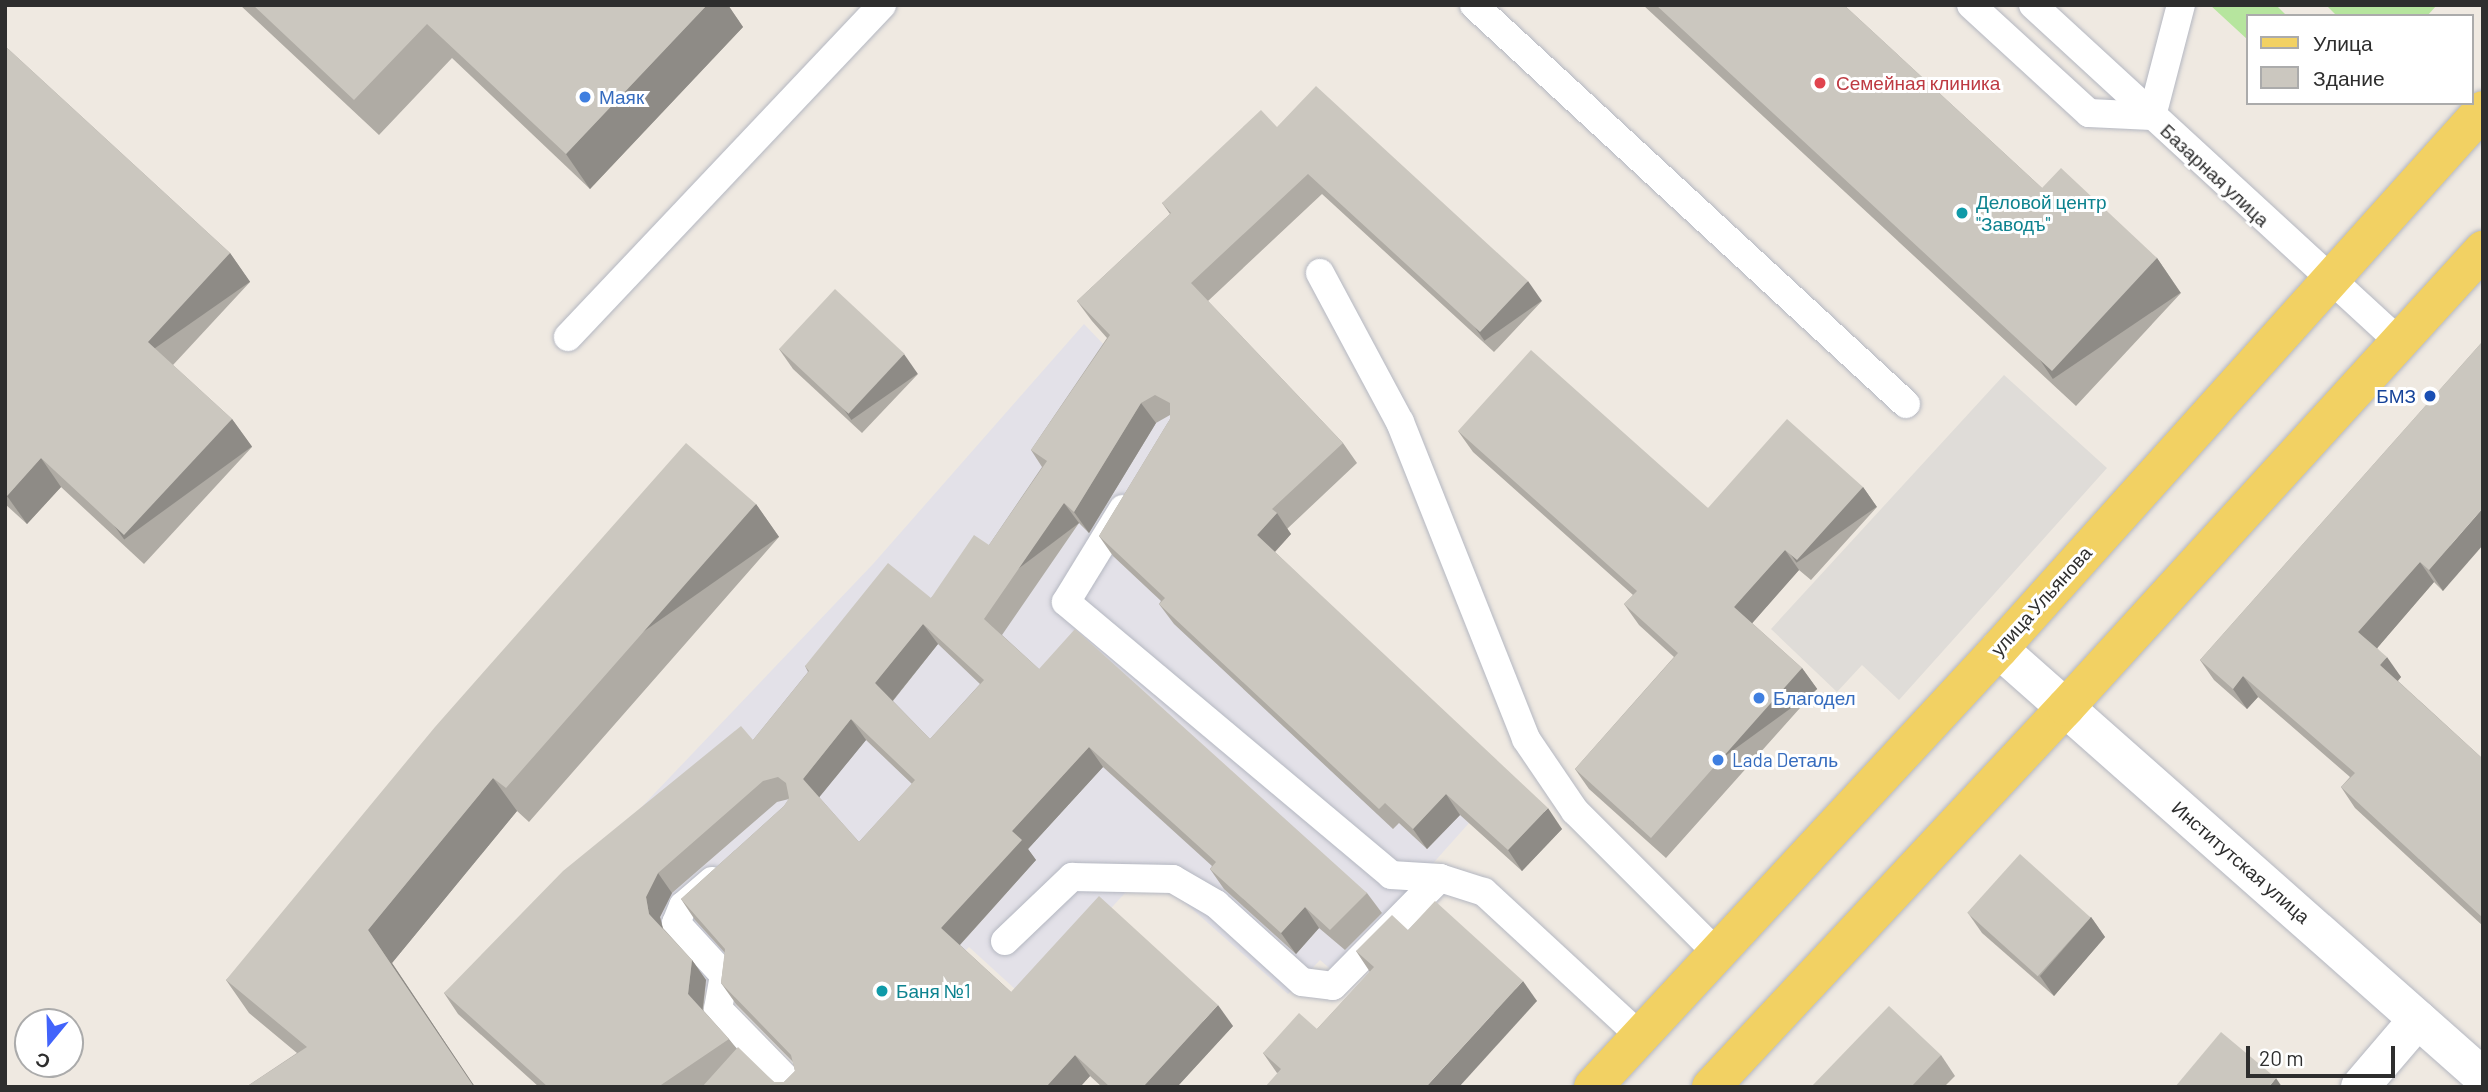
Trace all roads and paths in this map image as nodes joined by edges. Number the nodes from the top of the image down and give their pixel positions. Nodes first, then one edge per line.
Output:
1 (882, 5) edge
2 (1474, 5) edge
3 (1971, 5) edge
4 (2033, 5) edge
5 (2181, 5) edge
6 (2483, 110) edge
7 (2152, 116) junction
8 (2483, 250) edge
9 (1320, 273) dead end
10 (2330, 279) junction
11 (568, 337) dead end
12 (2399, 342) junction
13 (1906, 404) dead end
14 (1135, 489) edge
15 (1999, 649) junction
16 (2066, 708) junction
17 (736, 860) edge
18 (1440, 878) junction
19 (1005, 941) dead end
20 (1716, 952) junction
21 (2418, 1019) junction
22 (1640, 1036) junction
23 (2483, 1077) edge
24 (794, 1087) edge
25 (1592, 1087) edge
26 (1711, 1087) edge
27 (2360, 1087) edge

1 - 11 lane
2 - 13 lane
3 - 7 lane
4 - 7 lane, Базарная улица
5 - 7 lane
6 - 10 main road, улица Ульянова
7 - 10 lane, Базарная улица
8 - 12 main road
9 - 20 lane
10 - 12 lane, Базарная улица
10 - 15 main road, улица Ульянова
12 - 16 main road
14 - 18 lane
15 - 16 street, Институтская улица
15 - 20 main road, улица Ульянова
16 - 21 street, Институтская улица
16 - 26 main road
17 - 24 lane
18 - 19 lane
18 - 22 lane
20 - 22 main road, улица Ульянова
21 - 23 street, Институтская улица
21 - 27 street
22 - 25 main road, улица Ульянова

